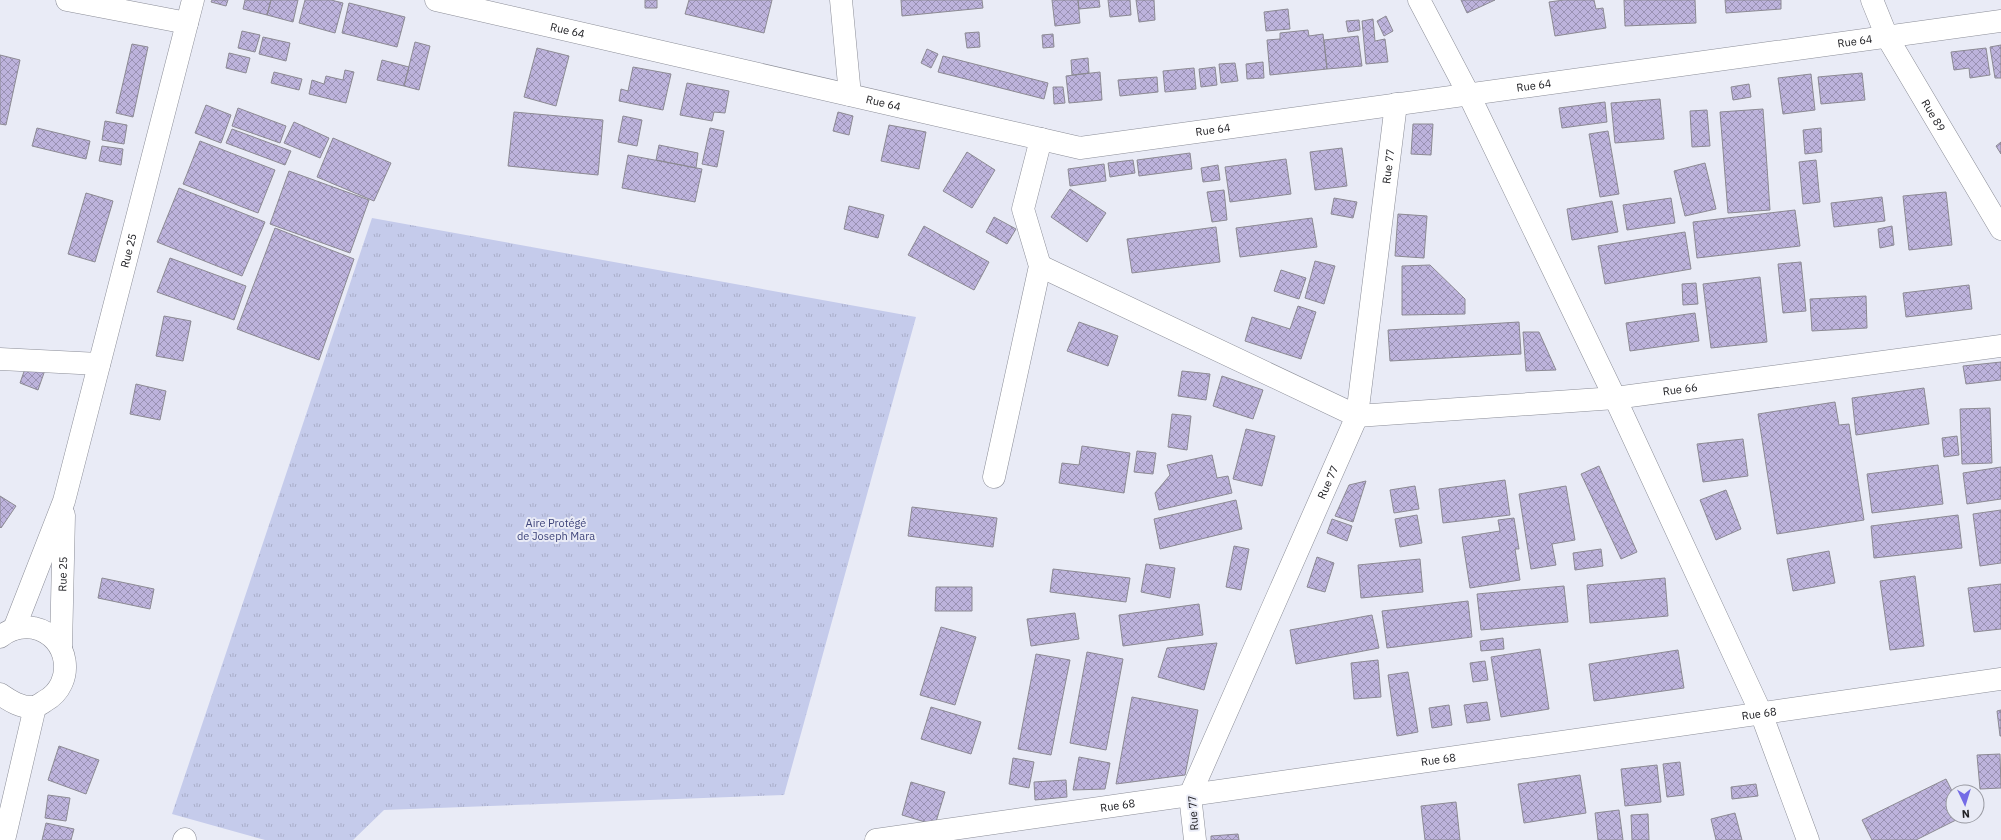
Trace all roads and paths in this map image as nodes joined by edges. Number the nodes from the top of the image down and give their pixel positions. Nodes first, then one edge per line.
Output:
1 (67, 0) edge
2 (193, 0) edge
3 (436, 0) edge
4 (841, 0) edge
5 (1418, 0) edge
6 (1872, 0) edge
7 (2001, 21) edge
8 (187, 23) junction
9 (1887, 37) junction
10 (850, 95) junction
11 (1469, 95) junction
12 (1396, 104) junction
13 (1041, 139) junction
14 (2001, 229) edge
15 (1040, 266) junction
16 (2001, 346) edge
17 (0, 359) edge
18 (99, 364) junction
19 (1615, 398) junction
20 (1357, 416) junction
21 (994, 477) dead end
22 (64, 501) junction
23 (7, 633) edge
24 (62, 647) junction
25 (2001, 679) edge
26 (0, 694) edge
27 (35, 707) junction
28 (1761, 713) junction
29 (1190, 795) junction
30 (4, 840) edge
31 (876, 840) edge
32 (1195, 840) edge
33 (1808, 840) edge

1 - 8 street
2 - 8 street, Rue 25
3 - 10 street, Rue 64
4 - 10 street
5 - 11 street
6 - 9 street, Rue 89
7 - 9 street, Rue 64
8 - 18 street, Rue 25
9 - 11 street, Rue 64
9 - 14 street, Rue 89
10 - 13 street, Rue 64
11 - 12 street, Rue 64
11 - 19 street
12 - 13 street, Rue 64
12 - 20 street, Rue 77
13 - 15 street
15 - 20 street
15 - 21 street
16 - 19 street, Rue 66
17 - 18 street
18 - 22 street, Rue 25
19 - 20 street, Rue 66
19 - 28 street
20 - 29 street, Rue 77
22 - 23 street, Rue 25
22 - 24 street, Rue 25
23 - 24 street
24 - 27 street, Rue 25
25 - 28 street, Rue 68
26 - 27 street
27 - 30 street
28 - 29 street, Rue 68
28 - 33 street
29 - 31 street, Rue 68
29 - 32 street, Rue 77

